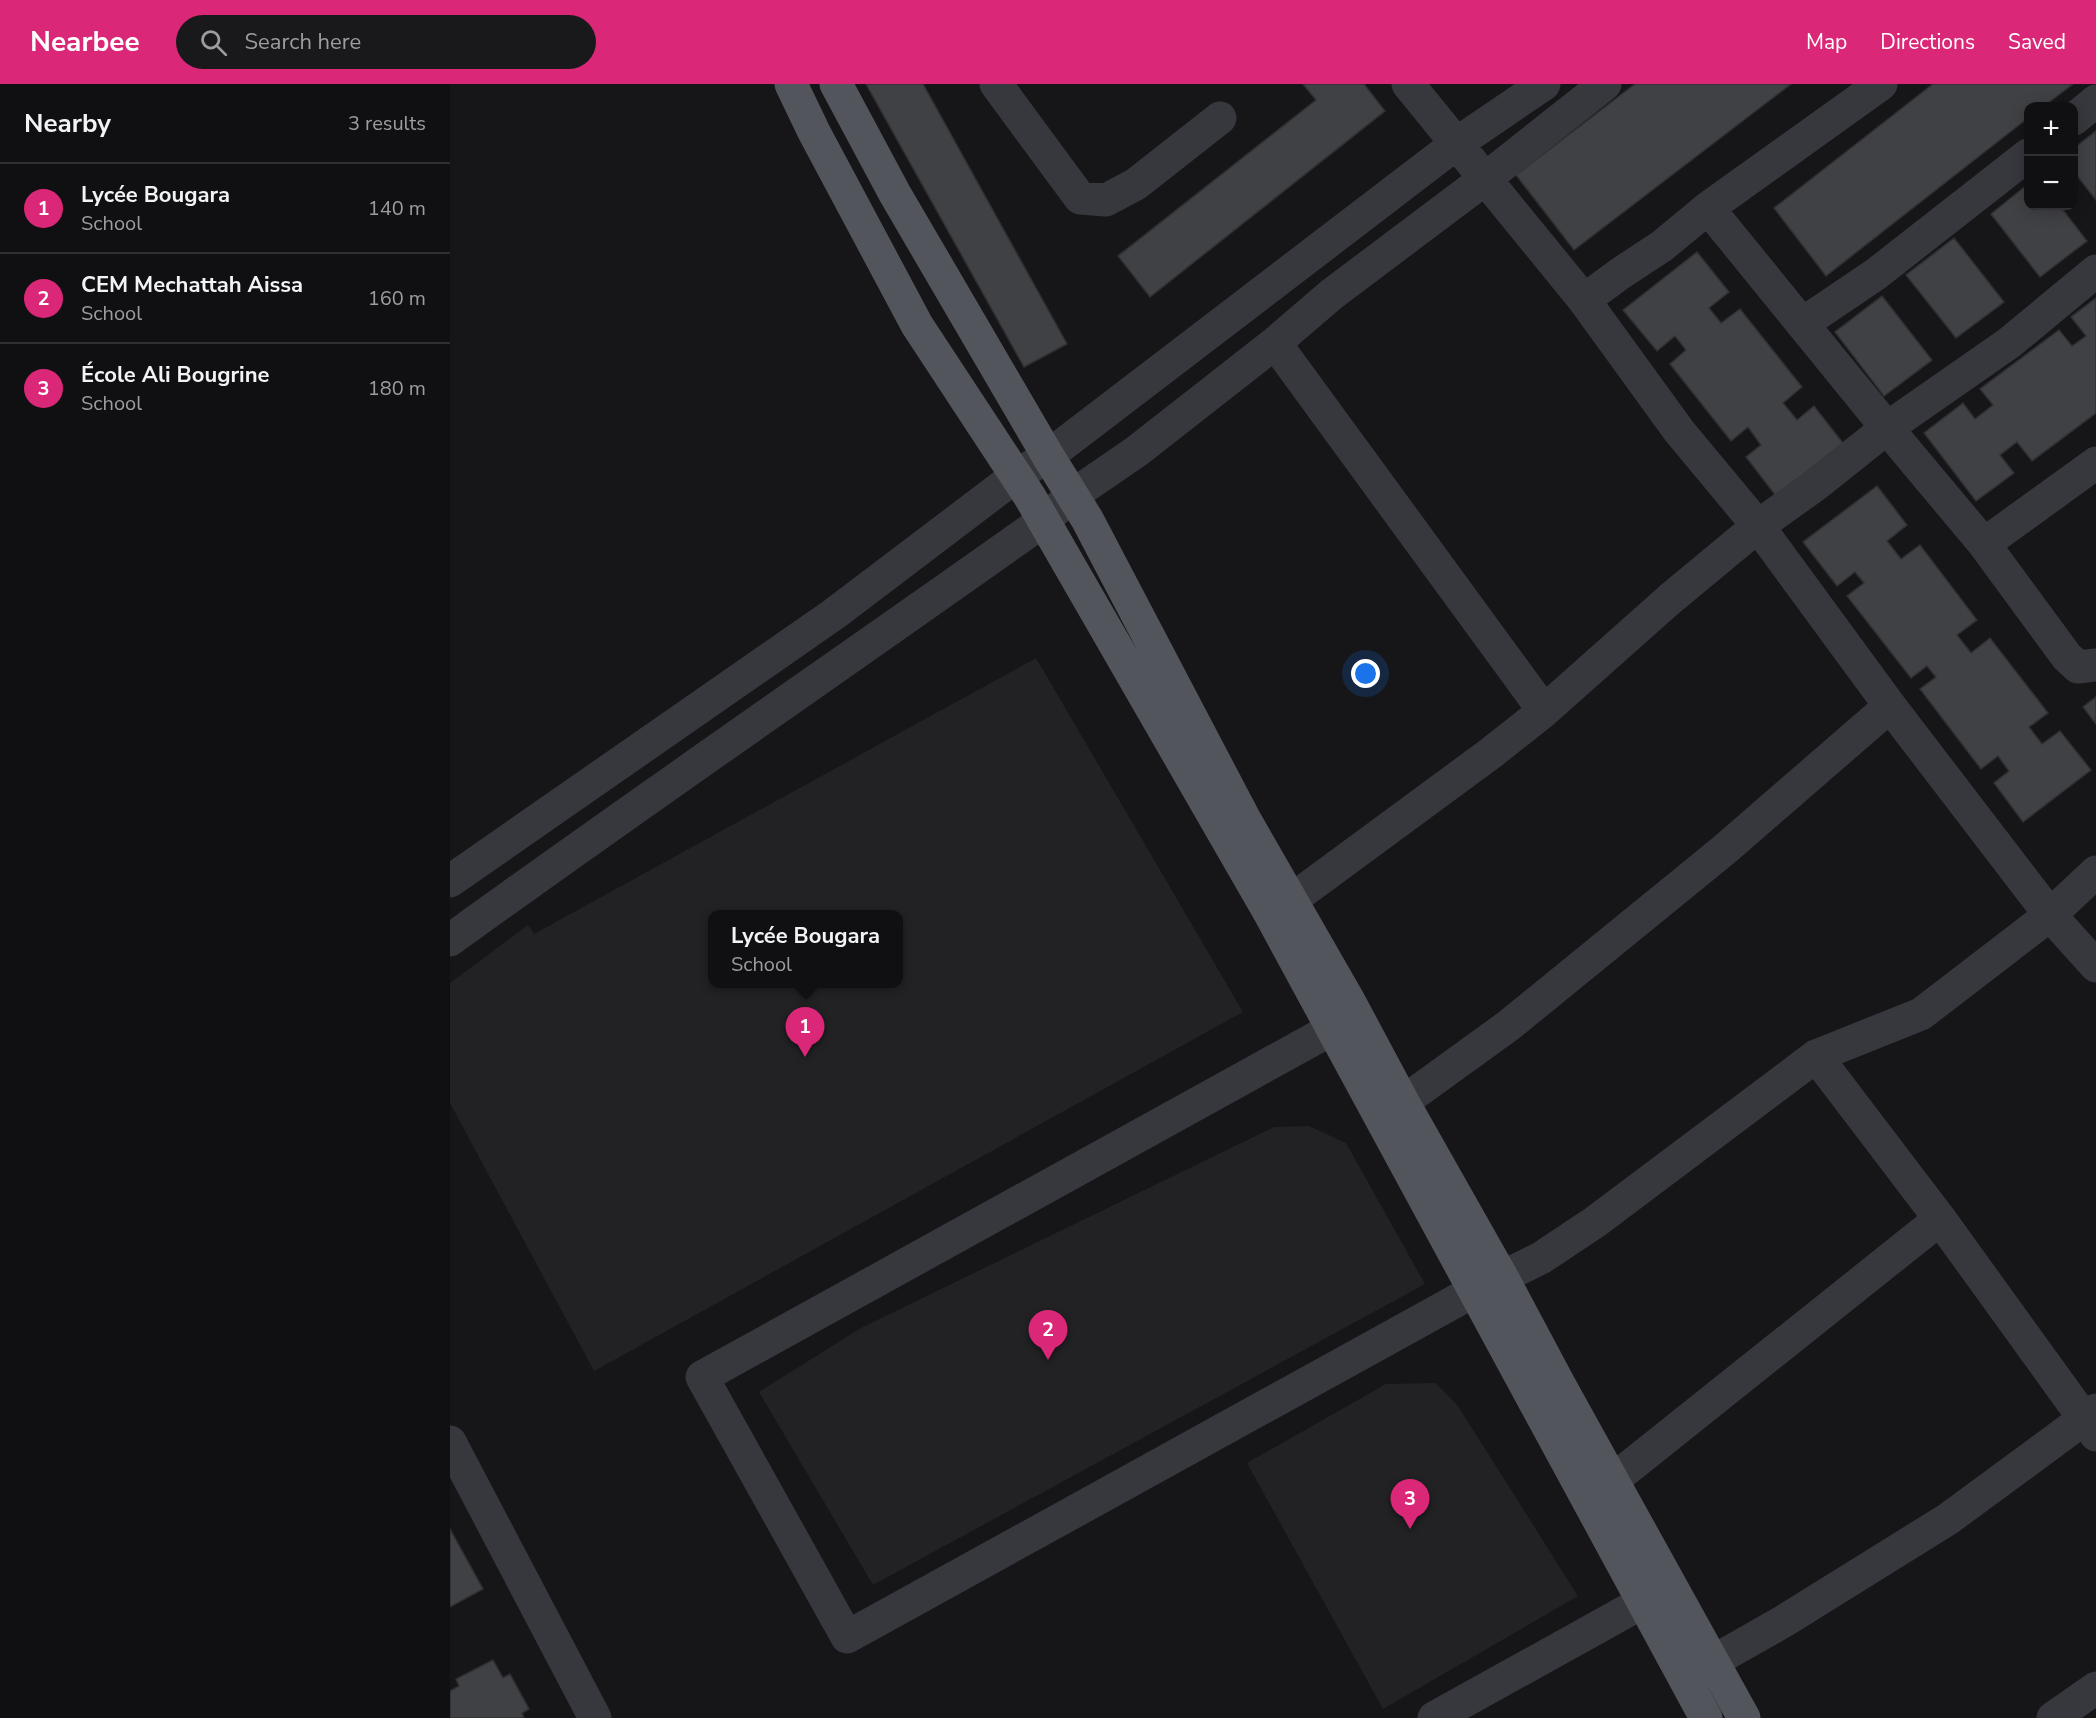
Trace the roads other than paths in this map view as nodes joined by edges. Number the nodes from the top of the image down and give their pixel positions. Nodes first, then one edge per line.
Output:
1 (791, 84) edge
2 (836, 84) edge
3 (996, 84) edge
4 (1408, 84) edge
5 (1544, 84) edge
6 (1605, 84) edge
7 (1881, 84) edge
8 (2096, 101) edge
9 (2078, 115) edge
10 (1220, 118) dead end
11 (1456, 144) junction
12 (2027, 156) edge
13 (1485, 179) junction
14 (1708, 208) junction
15 (2096, 271) edge
16 (1584, 300) junction
17 (1802, 324) junction
18 (1275, 343) junction
19 (1887, 428) junction
20 (1048, 456) junction
21 (2096, 462) edge
22 (1016, 476) junction
23 (1073, 495) junction
24 (1043, 521) junction
25 (1758, 525) junction
26 (1984, 543) junction
27 (2096, 665) edge
28 (1890, 706) junction
29 (1544, 711) junction
30 (2096, 872) edge
31 (450, 881) edge
32 (1280, 906) junction
33 (2050, 915) junction
34 (450, 940) edge
35 (2096, 966) edge
36 (1332, 1029) junction
37 (1816, 1056) junction
38 (1402, 1102) junction
39 (1940, 1219) junction
40 (1488, 1284) junction
41 (2092, 1422) edge
42 (450, 1442) edge
43 (1613, 1480) junction
44 (1643, 1602) junction
45 (1712, 1662) junction
46 (1682, 1675) junction
47 (2096, 1688) edge
48 (596, 1718) edge
49 (1434, 1718) edge
50 (1706, 1718) edge
51 (1744, 1718) edge
52 (2053, 1718) edge

1 - 22 main road
2 - 20 main road
3 - 10 street
4 - 11 street
5 - 11 street
6 - 13 street
7 - 14 street
8 - 9 street
11 - 13 street
11 - 20 street
12 - 17 street
13 - 16 street
13 - 18 street
14 - 16 street
14 - 17 street
15 - 19 street
16 - 25 street
17 - 19 street
18 - 23 street
18 - 29 street
19 - 25 street
19 - 26 street
20 - 22 street
20 - 23 main road
21 - 26 street
22 - 24 main road
22 - 31 street
23 - 24 street
23 - 32 main road
24 - 32 main road
24 - 34 street
25 - 28 street
25 - 29 street
26 - 27 street
28 - 33 street
28 - 38 street
29 - 32 street
30 - 33 street
32 - 36 main road
32 - 38 main road
33 - 35 street
33 - 37 street
36 - 40 main road
36 - 40 street
37 - 39 street
37 - 40 street
38 - 40 main road
39 - 41 street
39 - 43 street
40 - 43 main road
40 - 44 main road
41 - 45 street
42 - 48 street
43 - 45 main road
44 - 46 main road
44 - 49 street
45 - 46 street
45 - 51 main road
46 - 50 main road
47 - 52 street

